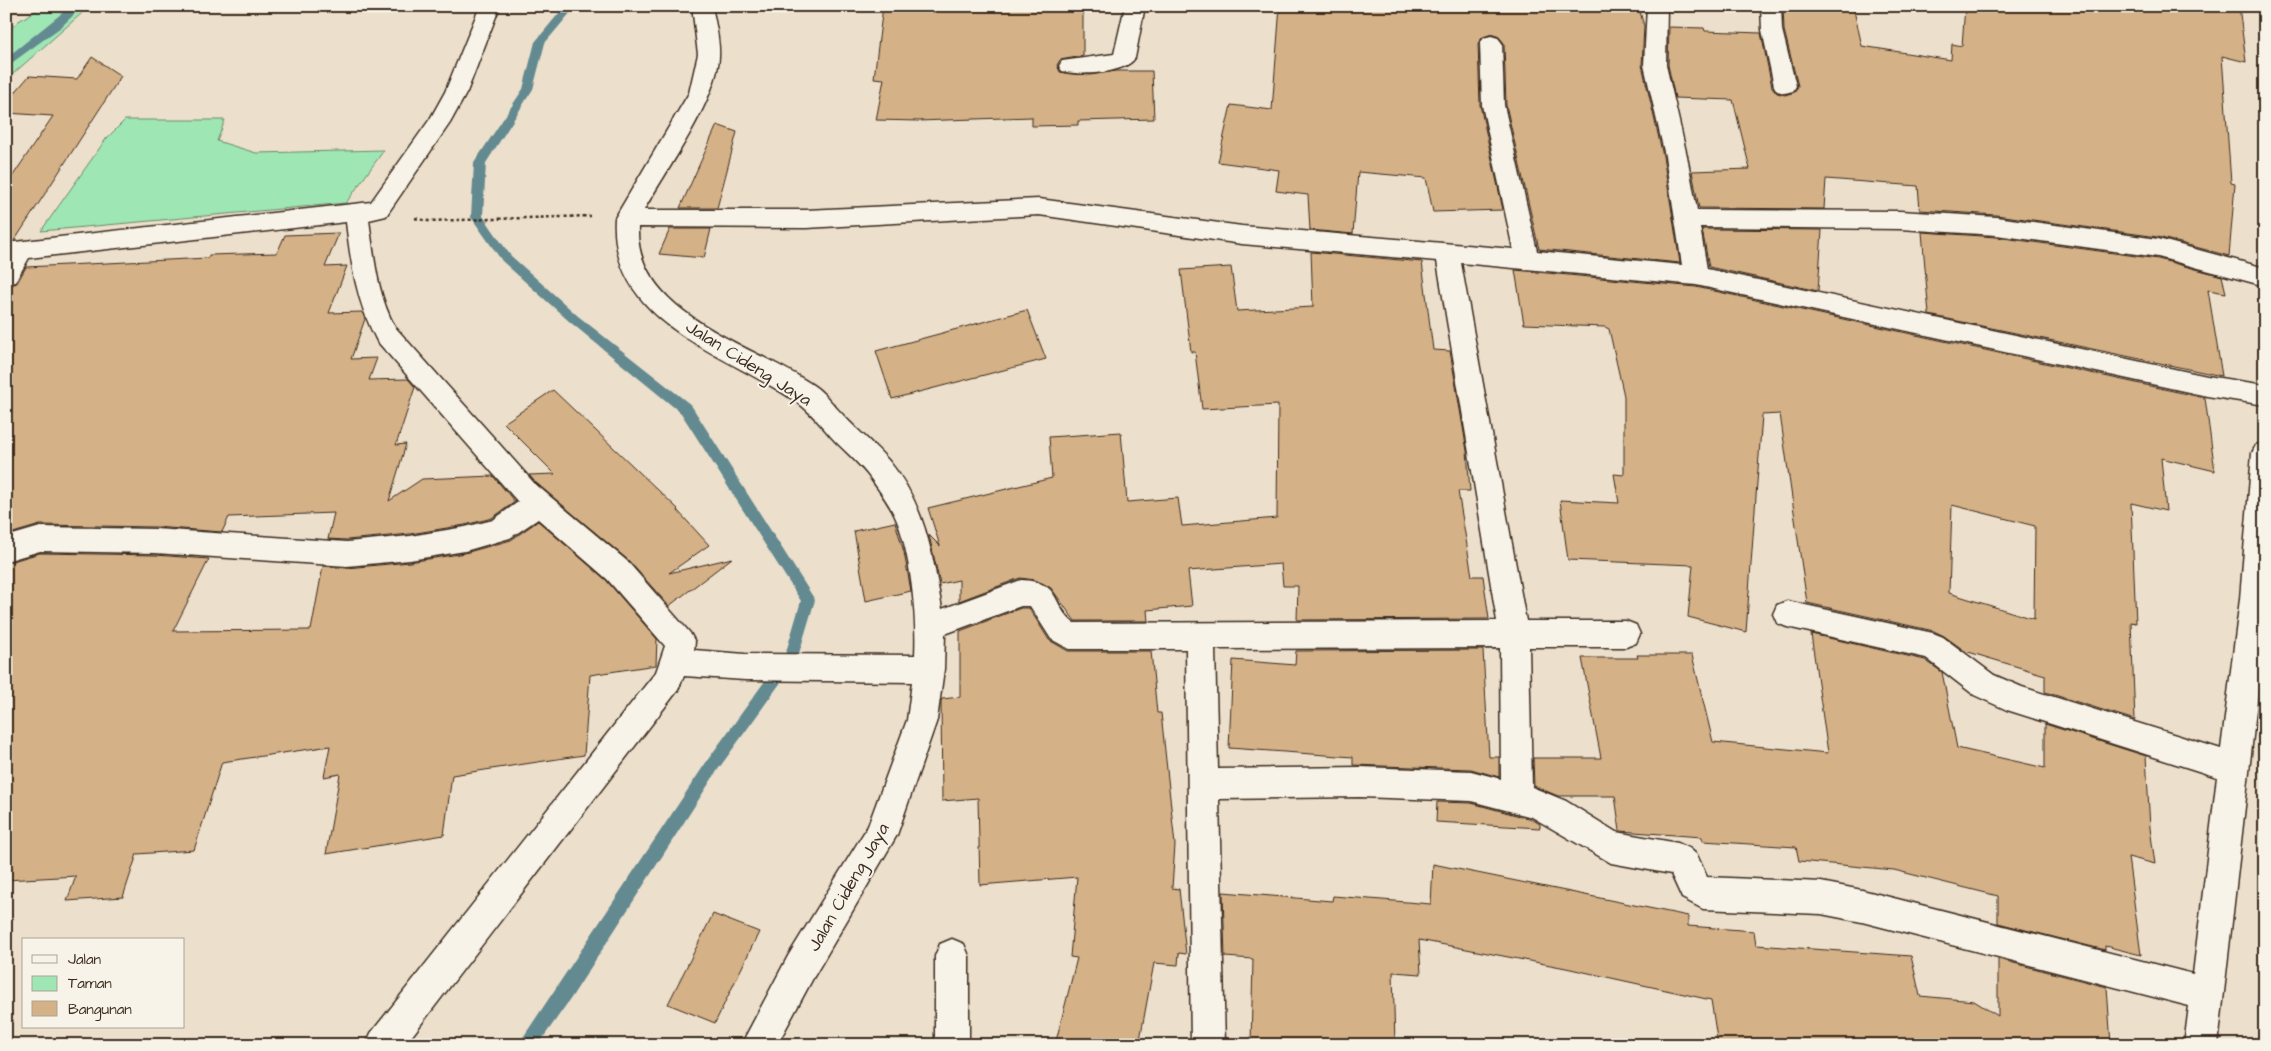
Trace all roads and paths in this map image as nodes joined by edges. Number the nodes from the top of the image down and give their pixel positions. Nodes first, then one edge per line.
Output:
1 (490, 6) edge
2 (702, 6) edge
3 (1135, 6) edge
4 (1656, 6) edge
5 (1771, 6) edge
6 (1491, 43) dead end
7 (1070, 66) dead end
8 (1785, 86) dead end
9 (356, 212) junction
10 (568, 215) dead end
11 (627, 218) junction
12 (1686, 218) junction
13 (428, 221) dead end
14 (14, 251) edge
15 (1448, 251) junction
16 (1527, 258) junction
17 (6, 276) edge
18 (1696, 276) junction
19 (2265, 277) edge
20 (2265, 395) edge
21 (2265, 453) edge
22 (539, 503) junction
23 (6, 549) edge
24 (1787, 614) dead end
25 (931, 626) junction
26 (1626, 634) dead end
27 (1200, 635) junction
28 (1514, 635) junction
29 (674, 662) junction
30 (929, 669) junction
31 (2234, 768) junction
32 (1202, 784) junction
33 (1517, 799) junction
34 (952, 956) dead end
35 (2207, 994) junction
36 (383, 1045) edge
37 (758, 1045) edge
38 (952, 1045) edge
39 (1208, 1045) edge
40 (2201, 1045) edge

1 - 9 street
2 - 11 street
3 - 7 street
4 - 12 street
5 - 8 street
6 - 16 street
9 - 14 street
9 - 22 street
10 - 13 path
11 - 15 street
11 - 25 street, Jalan Cideng Jaya
12 - 18 street
12 - 19 street
14 - 17 street
15 - 16 street
15 - 28 street
16 - 18 street
18 - 20 street
21 - 31 street
22 - 23 street
22 - 29 street
24 - 31 street
25 - 27 street
25 - 30 street, Jalan Cideng Jaya
26 - 28 street
27 - 28 street
27 - 32 street
28 - 33 street
29 - 30 street
29 - 36 street
30 - 37 street, Jalan Cideng Jaya
31 - 35 street
32 - 33 street
32 - 39 street
33 - 35 street
34 - 38 street
35 - 40 street

